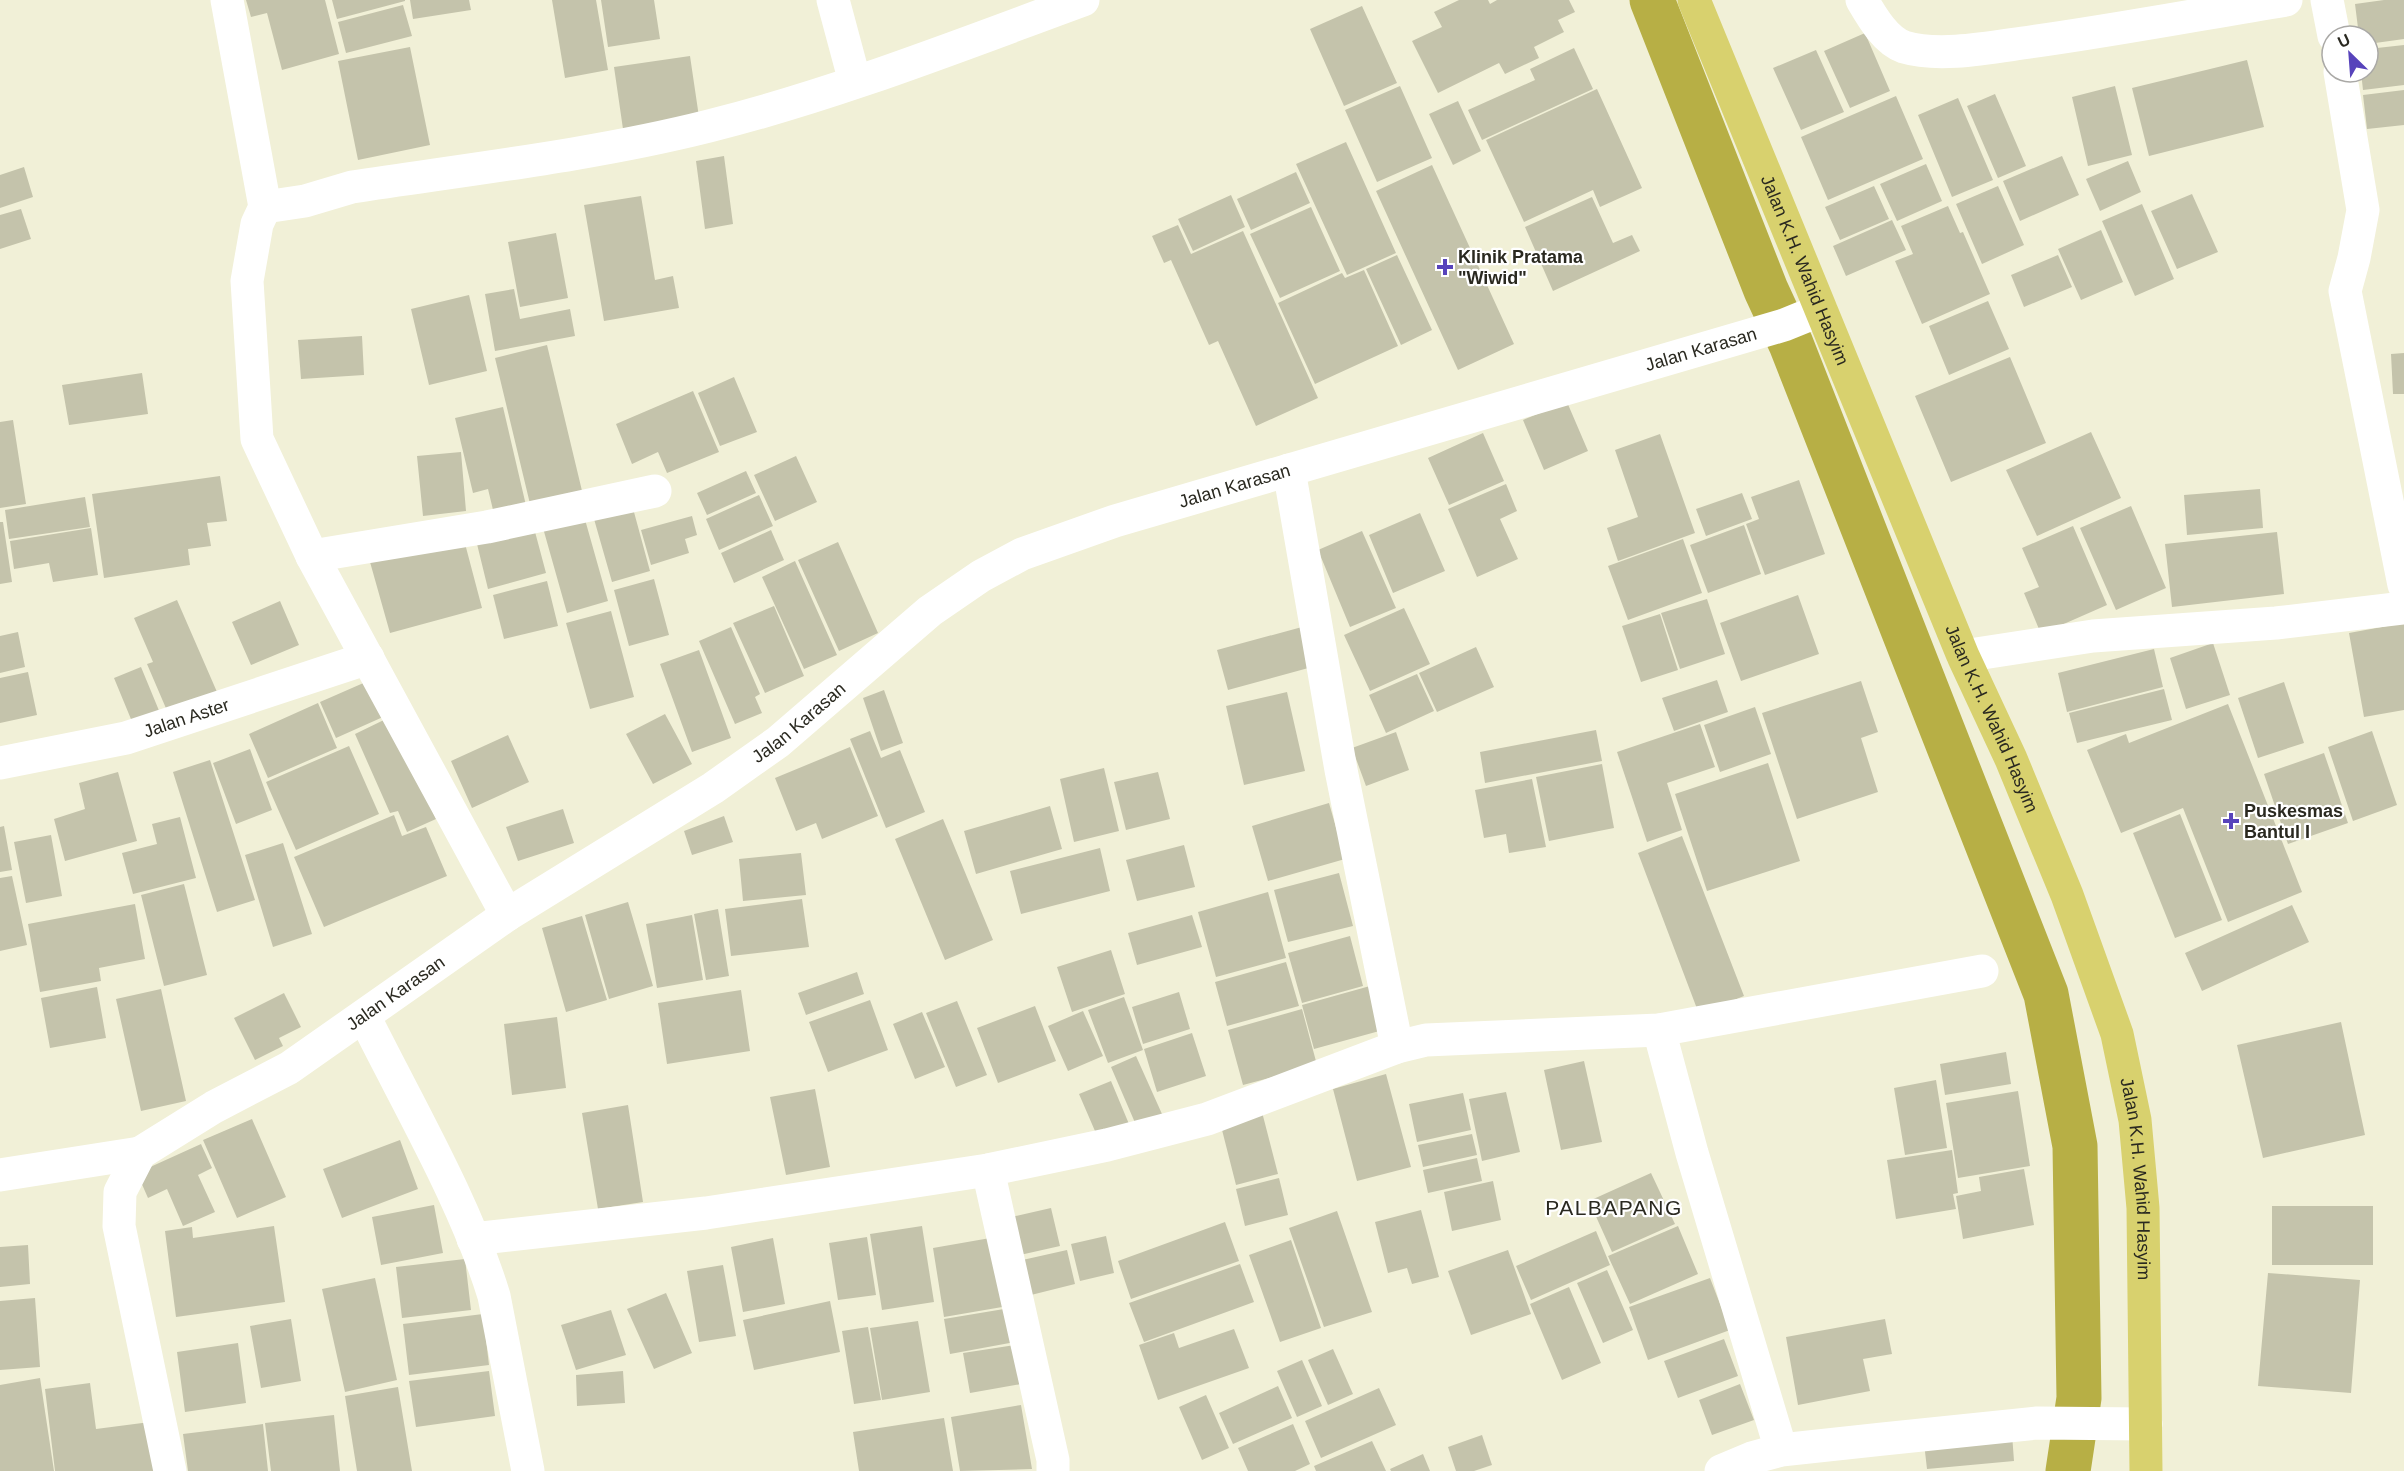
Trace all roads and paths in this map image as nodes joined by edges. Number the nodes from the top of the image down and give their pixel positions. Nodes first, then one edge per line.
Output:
1 (227, 0) edge
2 (833, 0) edge
3 (1083, 0) edge
4 (1694, 0) edge
5 (1862, 0) edge
6 (2286, 0) edge
7 (2328, 0) edge
8 (2332, 24) edge
9 (855, 82) junction
10 (2342, 84) edge
11 (265, 207) junction
12 (1821, 310) junction
13 (1289, 470) junction
14 (656, 491) dead end
15 (312, 556) junction
16 (2404, 585) edge
17 (2404, 608) edge
18 (1964, 656) junction
19 (368, 658) junction
20 (0, 763) edge
21 (507, 915) junction
22 (1982, 971) dead end
23 (364, 1016) junction
24 (1659, 1030) junction
25 (1397, 1047) junction
26 (140, 1154) junction
27 (988, 1170) junction
28 (0, 1175) edge
29 (473, 1239) junction
30 (2146, 1424) junction
31 (1781, 1450) junction
32 (170, 1471) edge
33 (528, 1471) edge
34 (1053, 1471) edge
35 (1721, 1471) edge
36 (2146, 1471) edge

1 - 11 street
2 - 9 street
3 - 9 street
4 - 12 main road, Jalan K.H. Wahid Hasyim
5 - 6 street
7 - 8 street
9 - 11 street
10 - 16 street
11 - 15 street
12 - 13 street, Jalan Karasan
12 - 18 main road, Jalan K.H. Wahid Hasyim
13 - 21 street, Jalan Karasan
13 - 25 street
14 - 15 street
15 - 19 street
17 - 18 street
18 - 30 main road, Jalan K.H. Wahid Hasyim
19 - 20 street, Jalan Aster
19 - 21 street
21 - 23 street, Jalan Karasan
22 - 24 street
23 - 26 street, Jalan Karasan
23 - 29 street
24 - 25 street
24 - 31 street
25 - 27 street
26 - 28 street
26 - 32 street, Jalan Karasan
27 - 29 street
27 - 34 street
29 - 33 street
30 - 31 street
30 - 36 main road, Jalan K.H. Wahid Hasyim
31 - 35 street

